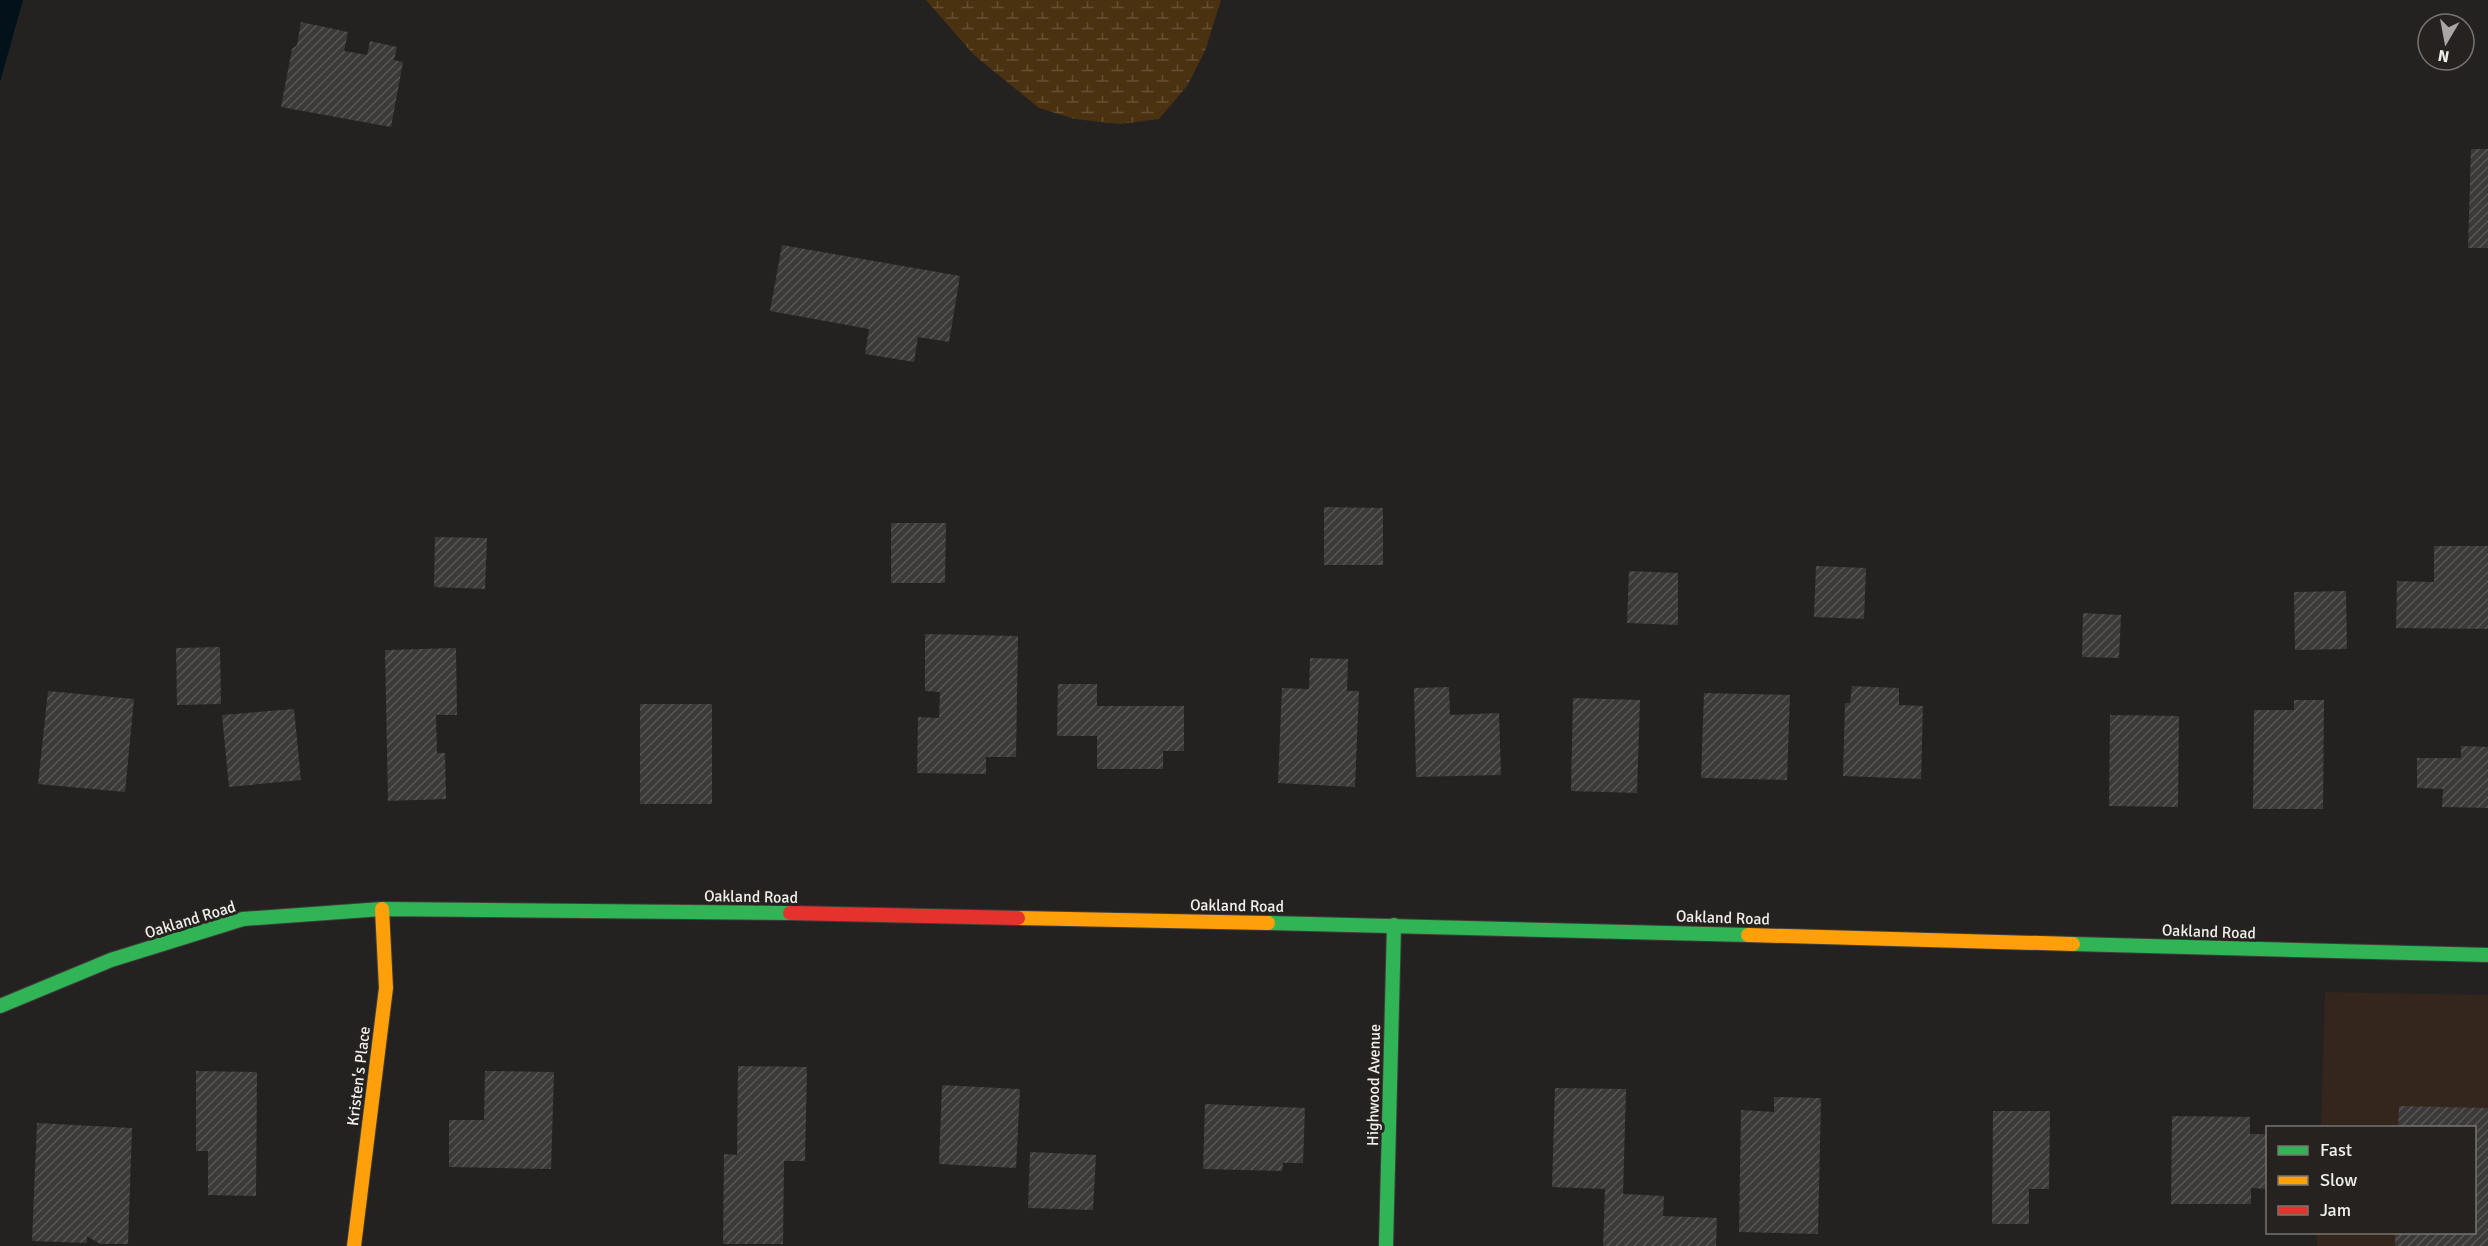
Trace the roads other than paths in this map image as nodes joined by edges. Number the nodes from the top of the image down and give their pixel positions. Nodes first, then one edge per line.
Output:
1 (382, 909) junction
2 (1394, 925) junction
3 (2488, 955) edge
4 (0, 1006) edge
5 (354, 1246) edge
6 (1386, 1246) edge

1 - 2 main road, Oakland Road
1 - 4 main road, Oakland Road
1 - 5 main road, Kristen's Place
2 - 3 main road, Oakland Road
2 - 6 main road, Highwood Avenue

